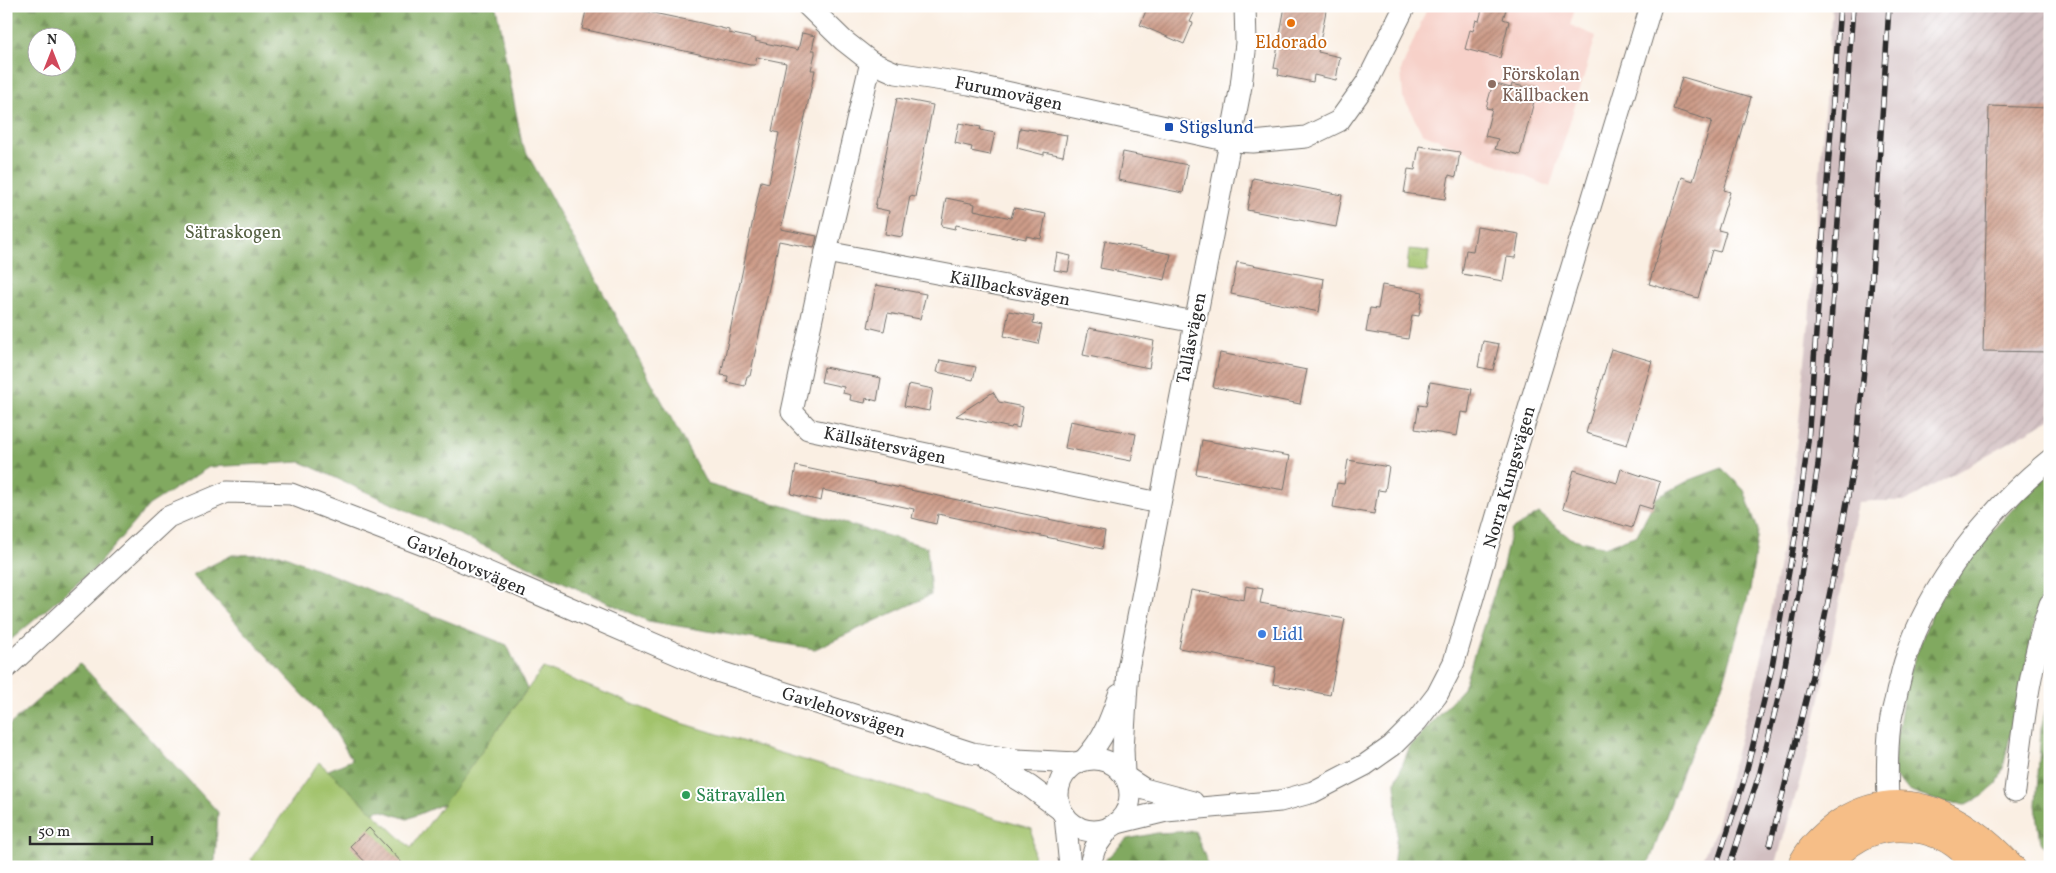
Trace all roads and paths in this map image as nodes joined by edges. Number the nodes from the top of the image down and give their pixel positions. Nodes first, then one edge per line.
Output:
1 (808, 6) edge
2 (1245, 6) edge
3 (1405, 6) edge
4 (1652, 6) edge
5 (871, 62) junction
6 (1230, 141) junction
7 (826, 252) junction
8 (1194, 322) junction
9 (2050, 460) edge
10 (1159, 503) junction
11 (2050, 604) edge
12 (6, 668) edge
13 (1128, 669) junction
14 (972, 753) junction
15 (1081, 761) junction
16 (1126, 776) junction
17 (2015, 791) dead end
18 (1212, 806) junction
19 (1063, 813) junction
20 (1889, 817) junction
21 (1113, 825) junction
22 (1070, 867) edge
23 (1089, 867) edge
24 (1801, 867) edge
25 (1825, 867) edge
26 (1976, 867) edge
27 (2011, 867) edge

1 - 5 street, Furumovägen
2 - 6 street, Tallåsvägen
3 - 6 street, Furumovägen
4 - 18 street, Norra Kungsvägen
5 - 6 street, Furumovägen
5 - 7 street, Källsätersvägen
6 - 8 street, Tallåsvägen
7 - 8 street, Källbacksvägen
7 - 10 street, Källsätersvägen
8 - 10 street, Tallåsvägen
9 - 20 street
10 - 13 street, Tallåsvägen
11 - 17 street
12 - 14 street, Gavlehovsvägen
13 - 15 street, Tallåsvägen
13 - 16 street, Tallåsvägen
14 - 15 street, Gavlehovsvägen
14 - 19 street, Gavlehovsvägen
15 - 16 street
15 - 19 street, Tallåsvägen
16 - 18 street, Norra Kungsvägen
16 - 21 street, Tallåsvägen
18 - 21 street, Norra Kungsvägen
19 - 21 street
19 - 22 street, Tallåsvägen
20 - 24 main road
20 - 25 main road
20 - 26 main road
20 - 27 main road
21 - 23 street, Tallåsvägen

